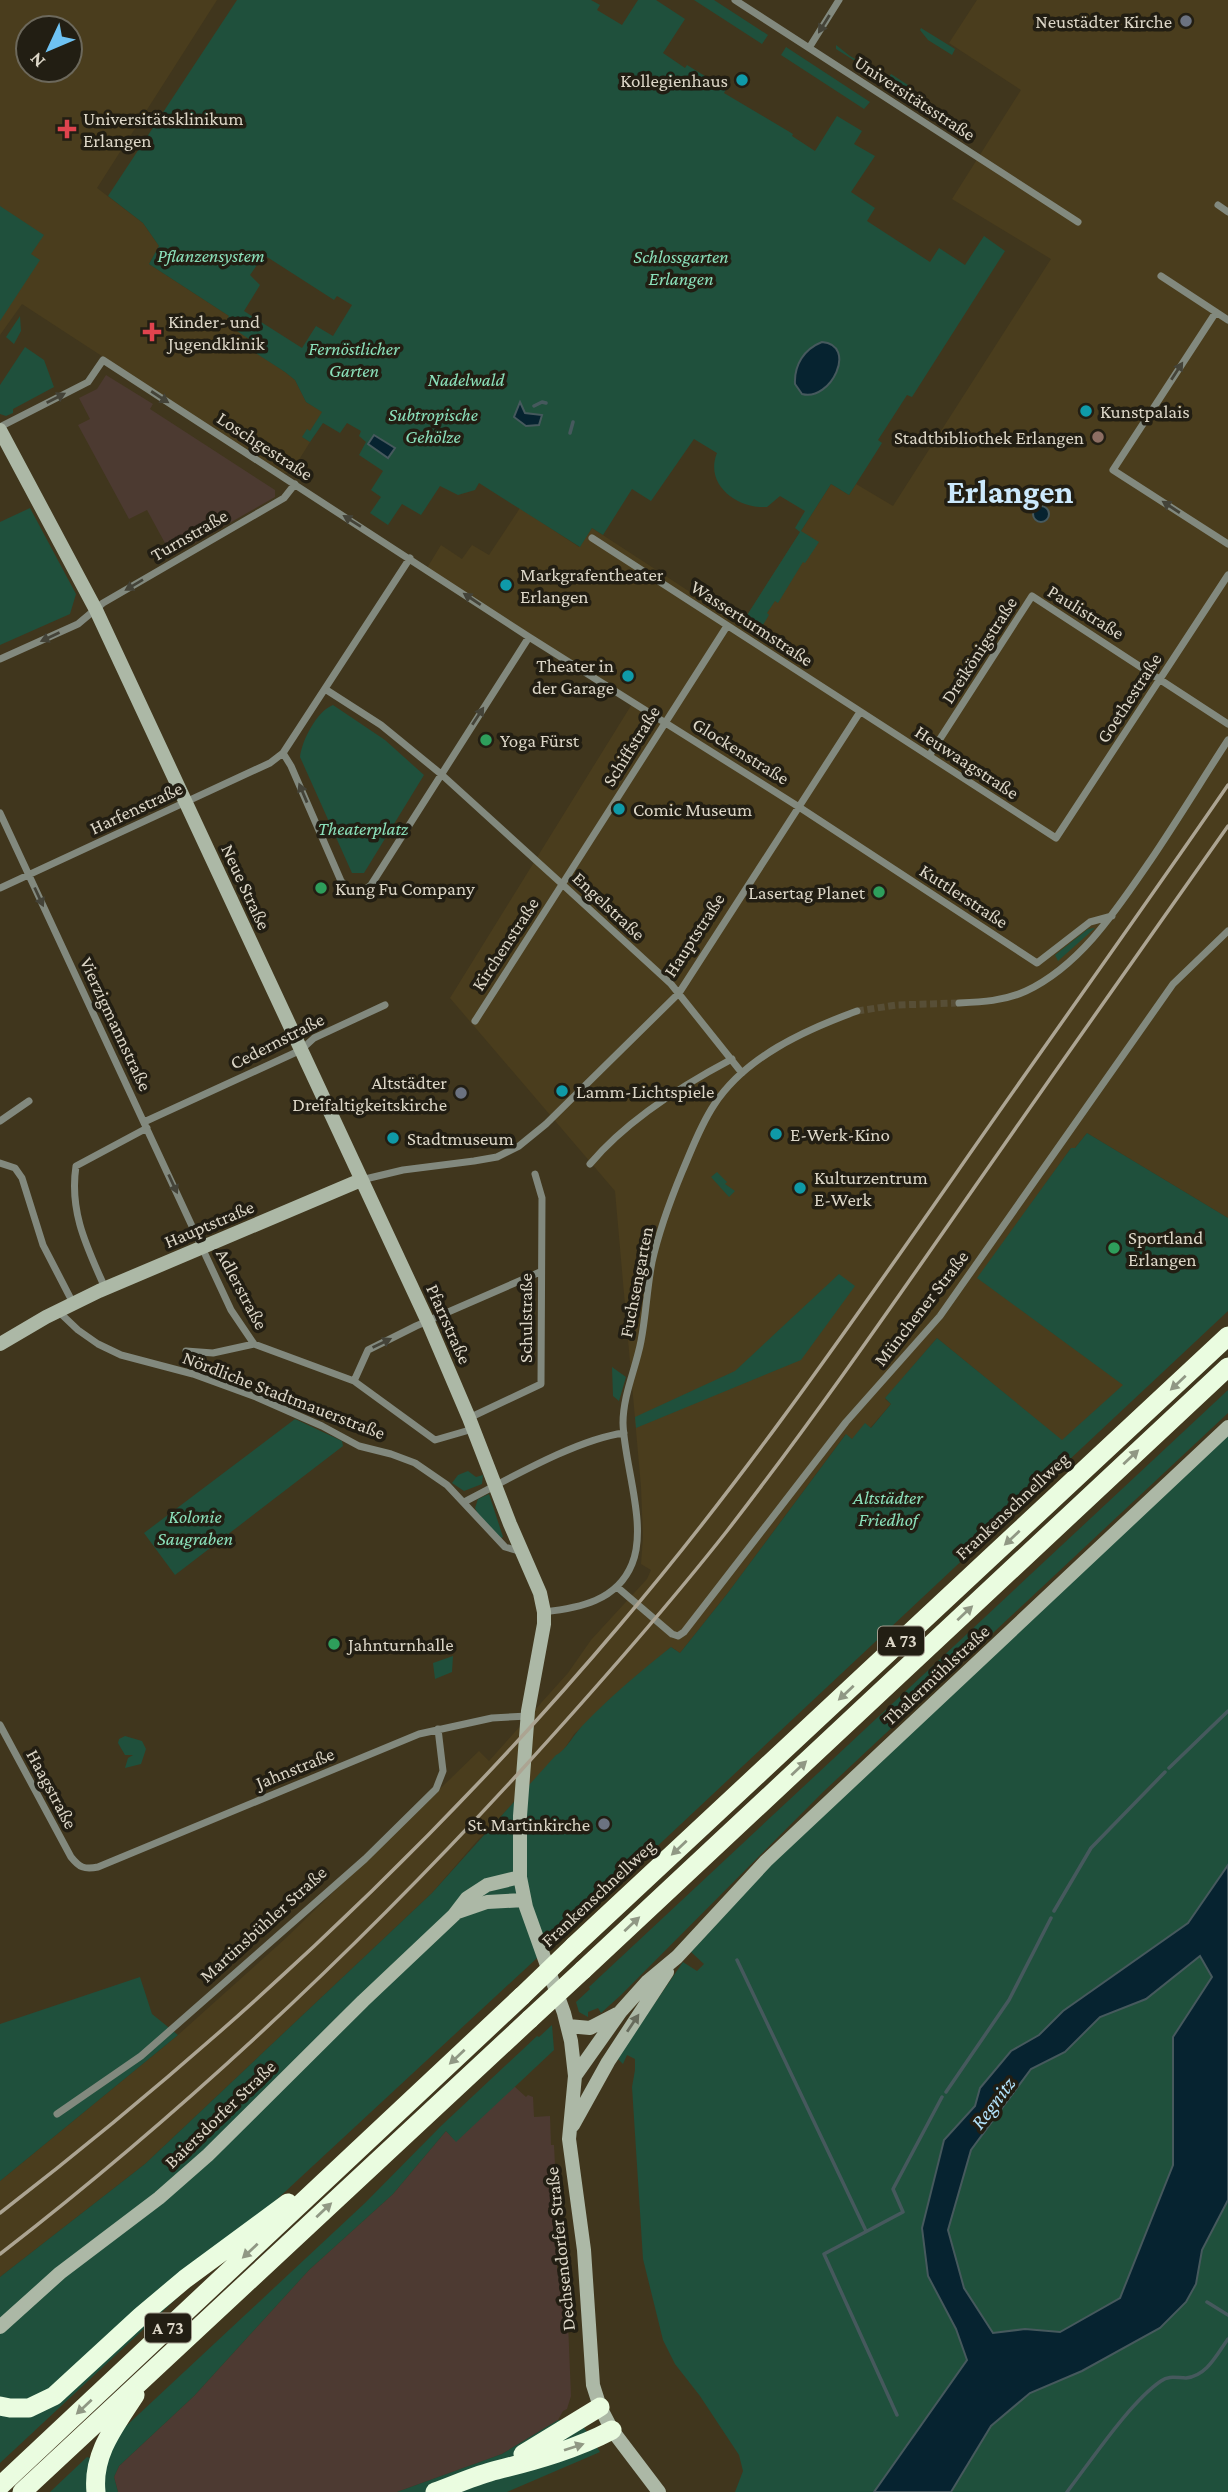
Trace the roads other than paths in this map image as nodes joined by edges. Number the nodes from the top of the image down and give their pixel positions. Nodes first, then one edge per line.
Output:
1 (735, 0) edge
2 (839, 0) edge
3 (809, 48) junction
4 (1218, 205) dead end
5 (1228, 212) edge
6 (1078, 222) dead end
7 (1161, 276) dead end
8 (1216, 312) junction
9 (1228, 320) edge
10 (0, 428) edge
11 (295, 484) junction
12 (592, 538) dead end
13 (1228, 544) edge
14 (410, 558) junction
15 (1228, 575) edge
16 (1032, 596) joint
17 (96, 610) junction
18 (727, 626) junction
19 (529, 637) junction
20 (0, 659) edge
21 (1160, 678) junction
22 (325, 689) junction
23 (860, 712) junction
24 (666, 722) junction
25 (1228, 724) edge
26 (1228, 740) edge
27 (283, 753) junction
28 (929, 756) junction
29 (441, 774) junction
30 (186, 802) junction
31 (799, 807) junction
32 (0, 813) edge
33 (1056, 838) joint
34 (29, 875) junction
35 (562, 884) junction
36 (0, 888) edge
37 (1112, 916) junction
38 (1228, 931) edge
39 (679, 993) junction
40 (959, 1003) tunnel mouth
41 (385, 1005) dead end
42 (857, 1011) tunnel mouth
43 (475, 1021) dead end
44 (301, 1050) junction
45 (732, 1059) junction
46 (741, 1073) junction
47 (29, 1101) dead end
48 (0, 1121) edge
49 (146, 1125) junction
50 (0, 1163) edge
51 (590, 1164) dead end
52 (535, 1174) dead end
53 (361, 1180) junction
54 (203, 1248) junction
55 (540, 1272) junction
56 (105, 1289) junction
57 (73, 1303) junction
58 (58, 1311) junction
59 (428, 1322) junction
60 (1228, 1336) edge
61 (0, 1344) edge
62 (254, 1344) junction
63 (186, 1351) dead end
64 (1228, 1367) edge
65 (354, 1381) junction
66 (472, 1423) junction
67 (1228, 1427) edge
68 (624, 1433) junction
69 (495, 1486) junction
70 (464, 1502) junction
71 (522, 1552) junction
72 (617, 1587) junction
73 (544, 1612) junction
74 (528, 1716) junction
75 (0, 1725) edge
76 (438, 1729) junction
77 (79, 1867) joint
78 (520, 1877) junction
79 (524, 1900) junction
80 (454, 1915) junction
81 (677, 1956) junction
82 (621, 2011) junction
83 (568, 2026) junction
84 (575, 2076) junction
85 (57, 2114) dead end
86 (569, 2132) junction
87 (335, 2171) junction
88 (0, 2327) edge
89 (148, 2373) junction
90 (0, 2406) edge
91 (600, 2407) junction
92 (612, 2430) junction
93 (495, 2470) junction
94 (0, 2486) edge
95 (22, 2492) edge
96 (96, 2492) edge
97 (435, 2492) edge
98 (659, 2492) edge

1 - 3 street, Universitätsstraße
2 -> 3 street
3 - 6 street, Universitätsstraße
4 - 5 street
7 - 8 street
8 - 9 street
13 -> 8 street
10 -> 11 street, Loschgestraße
10 - 17 main road, Neue Straße
14 -> 11 street, Loschgestraße
11 -> 17 street, Turnstraße
12 - 18 street, Wasserturmstraße
19 -> 14 street
14 - 22 street
15 - 21 street, Goethestraße
16 - 21 street, Paulistraße
16 - 28 street, Dreikönigstraße
17 -> 20 street, Turnstraße
17 - 30 main road, Neue Straße
18 - 23 street, Wasserturmstraße
18 - 24 street, Schiffstraße
19 - 24 street, Glockenstraße
29 -> 19 street
21 - 25 street, Paulistraße
21 - 33 street, Goethestraße
22 - 27 street
22 - 29 street
23 - 28 street, Heuwaagstraße
23 - 31 street, Hauptstraße
24 - 31 street, Glockenstraße
24 - 35 street, Schiffstraße
26 - 37 street
29 -> 27 street
27 - 30 street, Harfenstraße
28 - 33 street, Heuwaagstraße
29 - 35 street, Engelstraße
30 - 34 street, Harfenstraße
30 - 44 main road, Neue Straße
31 - 37 street, Kuttlerstraße
31 - 39 street, Hauptstraße
32 - 34 street, Vierzigmannstraße
34 - 36 street, Harfenstraße
34 -> 49 street, Vierzigmannstraße
35 - 39 street, Engelstraße
35 - 43 street, Kirchenstraße
37 - 40 street
38 - 72 street, Münchener Straße
39 - 45 street, Engelstraße
39 - 53 street, Hauptstraße
41 - 44 street, Cedernstraße
42 - 46 street, Fuchsengarten
44 - 49 street, Cedernstraße
44 - 53 main road, Neue Straße
45 - 46 street, Engelstraße
45 - 51 street
46 - 68 street, Fuchsengarten
47 - 48 street
49 -> 54 street, Vierzigmannstraße
49 - 56 street, Cedernstraße
50 - 57 street
52 - 55 street, Schulstraße
53 - 54 main road, Hauptstraße
53 - 59 main road, Pfarrstraße
54 - 56 main road, Hauptstraße
54 - 62 street, Adlerstraße
55 - 59 street
55 - 66 street, Schulstraße
56 - 57 main road, Hauptstraße
57 - 58 main road, Hauptstraße
58 - 61 main road, Hauptstraße
58 - 70 street, Nördliche Stadtmauerstraße
65 -> 59 street
59 - 66 main road, Pfarrstraße
60 -> 87 highway, Frankenschnellweg / A 73, bridge
62 - 63 street
62 - 65 street
89 -> 64 highway, A 73, bridge
65 - 66 street
66 - 69 main road, Pfarrstraße
67 - 81 main road, Thalermühlstraße
68 - 69 street
68 - 72 street, Fuchsengarten
69 - 70 street
69 - 71 main road
70 - 71 street
71 - 73 main road
72 - 73 street
73 - 74 main road
74 - 76 street, Jahnstraße
74 - 78 main road
75 - 77 street, Haagstraße
76 - 77 street, Jahnstraße
76 - 85 street, Martinsbühler Straße
78 - 79 main road
78 - 80 main road, Baiersdorfer Straße
79 - 80 main road, Baiersdorfer Straße
79 - 83 main road
80 - 88 main road, Baiersdorfer Straße
81 - 82 main road, Thalermühlstraße
86 -> 81 main road, Thalermühlstraße
82 - 83 main road
82 - 84 main road, Thalermühlstraße
83 - 84 main road, Dechsendorfer Straße
84 - 86 main road, Dechsendorfer Straße
86 - 91 main road, Dechsendorfer Straße
87 - 90 highway
87 -> 94 highway, Frankenschnellweg / A 73
89 - 95 highway, A 73
89 - 96 highway
91 - 92 main road, Dechsendorfer Straße
91 - 93 highway
93 -> 92 highway
92 - 98 main road, Dechsendorfer Straße
93 - 97 highway

